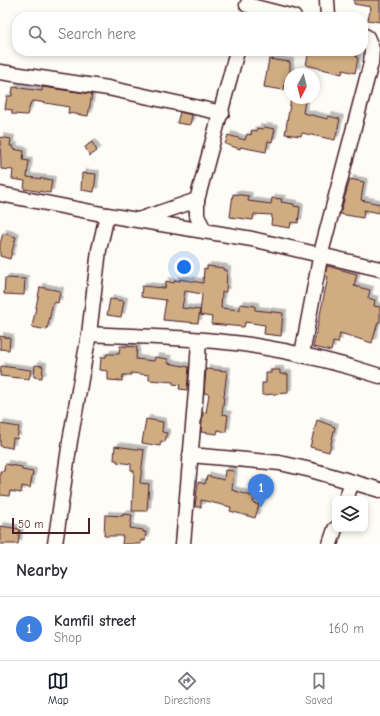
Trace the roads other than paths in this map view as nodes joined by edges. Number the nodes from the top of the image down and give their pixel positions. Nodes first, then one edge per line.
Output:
1 (327, 0) edge
2 (246, 7) edge
3 (270, 12) edge
4 (328, 12) edge
5 (368, 38) edge
6 (376, 46) edge
7 (236, 56) edge
8 (0, 72) edge
9 (222, 113) junction
10 (0, 194) edge
11 (197, 200) junction
12 (107, 215) junction
13 (136, 220) junction
14 (204, 230) junction
15 (321, 253) junction
16 (380, 269) edge
17 (89, 334) junction
18 (199, 340) junction
19 (302, 354) junction
20 (380, 376) edge
21 (190, 455) junction
22 (352, 482) junction
23 (380, 490) edge
24 (347, 496) edge
25 (334, 532) edge
26 (55, 544) edge
27 (183, 544) edge
28 (330, 544) edge

1 - 4 street
2 - 3 street
5 - 6 street
6 - 15 street
7 - 9 street
8 - 9 street
9 - 11 street
10 - 12 street
11 - 13 street
11 - 14 street
12 - 13 street
12 - 17 street
13 - 14 street
14 - 15 street
15 - 16 street
15 - 19 street
17 - 18 street
17 - 26 street
18 - 19 street
18 - 21 street
19 - 20 street
21 - 22 street
21 - 27 street
22 - 23 street
22 - 24 street
25 - 28 street

